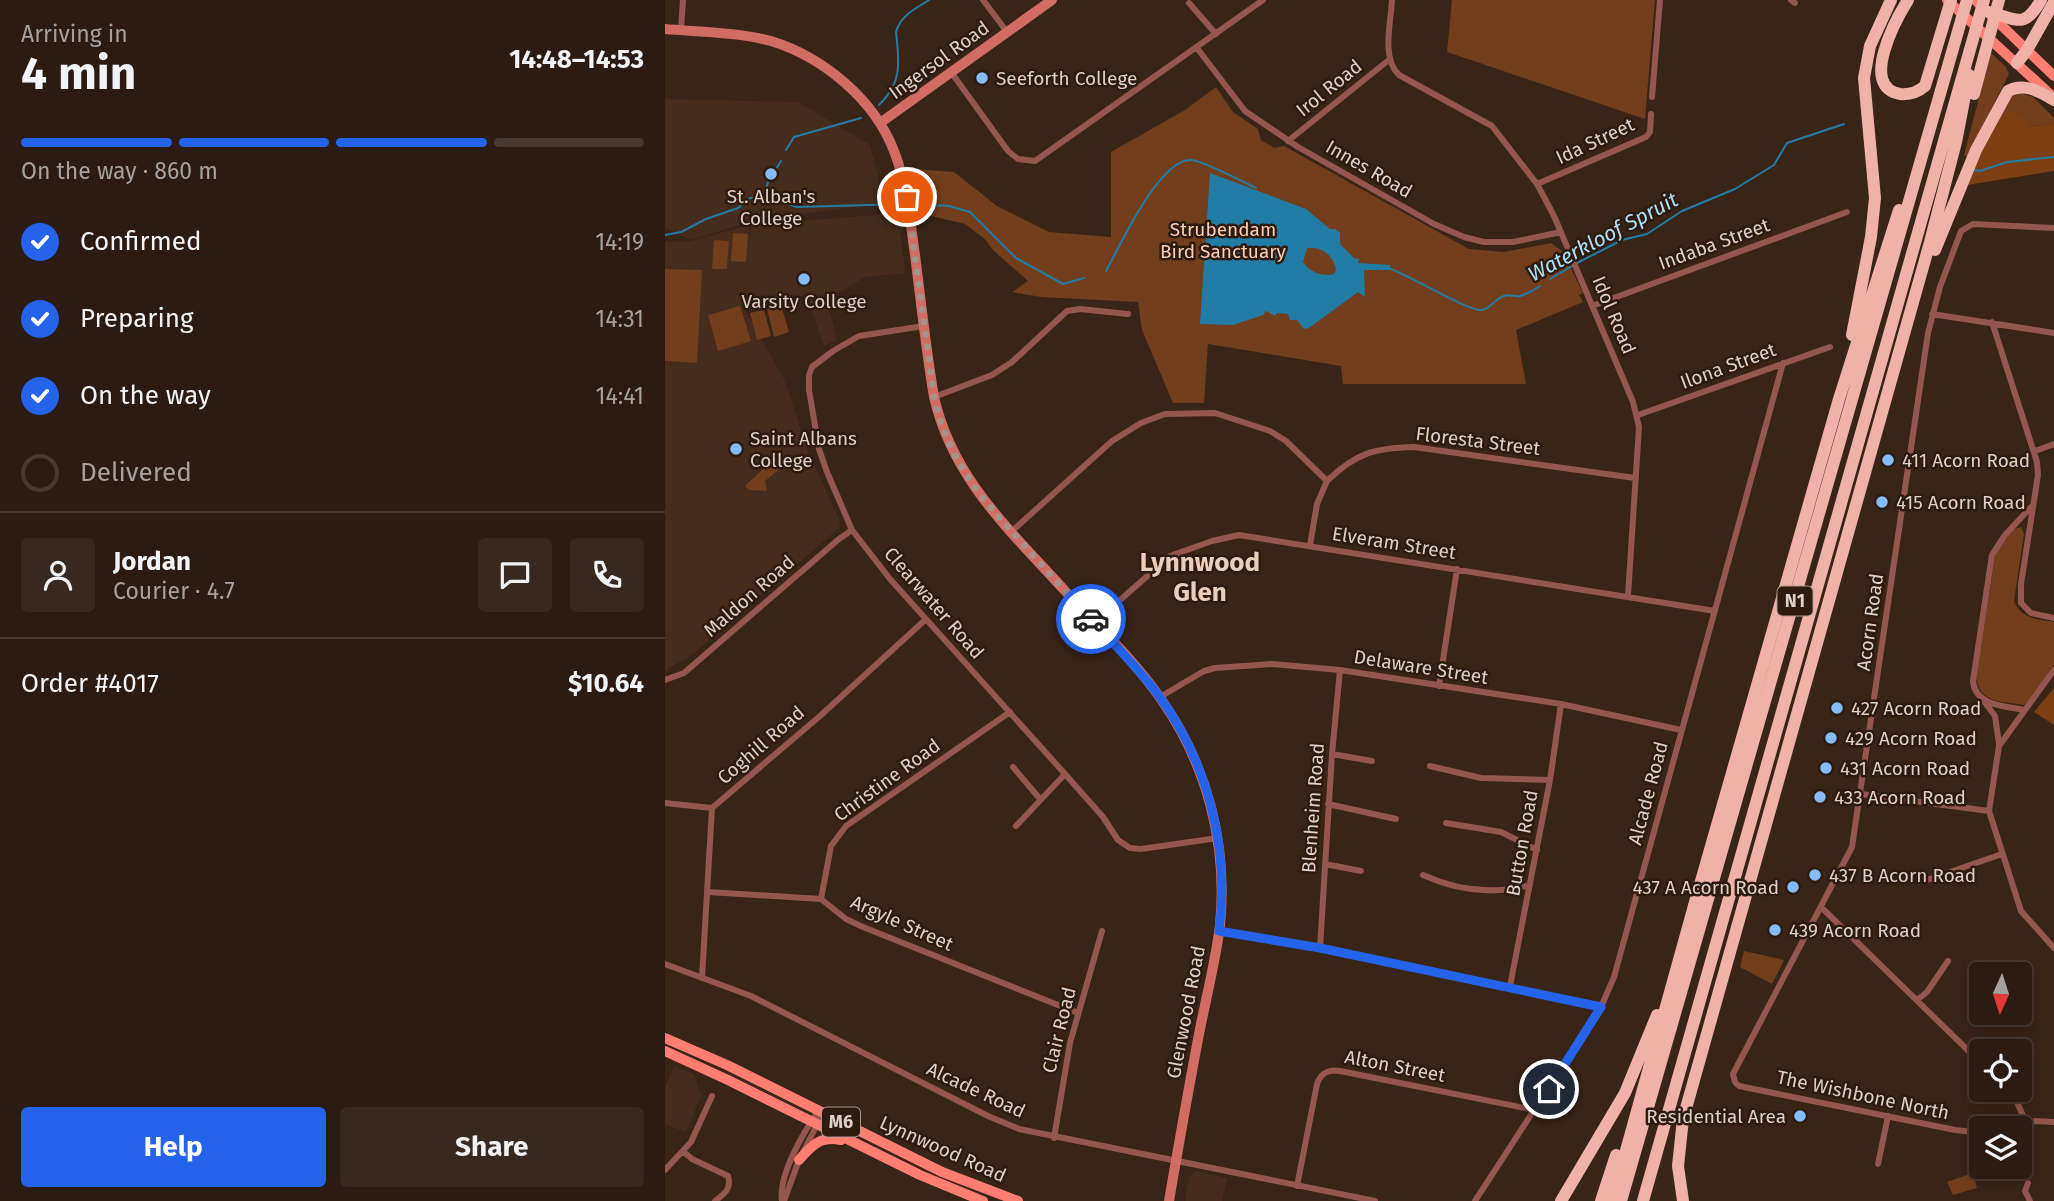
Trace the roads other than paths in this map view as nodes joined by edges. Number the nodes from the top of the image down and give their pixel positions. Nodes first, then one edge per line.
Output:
1 (683, 0) edge
2 (983, 0) edge
3 (1052, 0) edge
4 (1263, 0) edge
5 (1392, 0) edge
6 (1660, 0) edge
7 (1891, 0) edge
8 (1908, 0) edge
9 (1967, 0) edge
10 (1975, 0) edge
11 (1999, 0) edge
12 (2041, 0) edge
13 (1948, 1) edge
14 (2054, 2) edge
15 (1189, 3) dead end
16 (1986, 6) edge
17 (665, 29) edge
18 (681, 30) junction
19 (1007, 32) junction
20 (1216, 34) junction
21 (1972, 44) junction
22 (1197, 48) junction
23 (2027, 50) junction
24 (1389, 59) junction
25 (2017, 63) junction
26 (951, 72) junction
27 (2054, 76) edge
28 (1652, 97) dead end
29 (2054, 99) edge
30 (1938, 101) junction
31 (1651, 114) dead end
32 (880, 123) junction
33 (1288, 141) junction
34 (1537, 184) junction
35 (1847, 212) dead end
36 (1934, 226) junction
37 (2054, 228) edge
38 (1561, 232) junction
39 (1592, 306) junction
40 (1128, 314) dead end
41 (1932, 314) junction
42 (1992, 322) junction
43 (924, 326) junction
44 (1905, 328) junction
45 (2054, 333) edge
46 (1830, 347) dead end
47 (1783, 363) junction
48 (934, 397) junction
49 (1839, 399) junction
50 (1638, 415) junction
51 (2054, 444) edge
52 (2035, 451) junction
53 (1635, 478) junction
54 (1327, 481) junction
55 (2033, 505) junction
56 (852, 530) junction
57 (1011, 532) junction
58 (1310, 545) junction
59 (1457, 569) junction
60 (1628, 596) junction
61 (1715, 611) junction
62 (2054, 618) edge
63 (926, 620) junction
64 (1094, 623) junction
65 (1340, 670) junction
66 (2054, 670) edge
67 (665, 680) edge
68 (1439, 686) junction
69 (1160, 697) junction
70 (1982, 699) junction
71 (1561, 704) junction
72 (2025, 710) junction
73 (1010, 712) junction
74 (1681, 730) junction
75 (1999, 746) junction
76 (1332, 754) junction
77 (1372, 761) dead end
78 (1430, 766) dead end
79 (1013, 767) dead end
80 (1065, 774) junction
81 (1550, 780) junction
82 (1861, 794) junction
83 (1040, 799) junction
84 (665, 803) edge
85 (1328, 804) junction
86 (712, 808) junction
87 (1989, 811) junction
88 (1396, 819) dead end
89 (1446, 823) dead end
90 (1016, 826) dead end
91 (1218, 838) junction
92 (1537, 850) junction
93 (2002, 854) junction
94 (1325, 864) junction
95 (1361, 871) dead end
96 (1423, 875) dead end
97 (1924, 881) dead end
98 (1530, 885) junction
99 (708, 892) junction
100 (821, 899) junction
101 (1695, 902) junction
102 (1821, 907) junction
103 (1102, 931) dead end
104 (1219, 931) junction
105 (1320, 948) junction
106 (2054, 948) edge
107 (1948, 961) dead end
108 (665, 964) edge
109 (702, 978) junction
110 (1510, 986) junction
111 (1917, 1000) junction
112 (1601, 1007) junction
113 (1715, 1007) junction
114 (1078, 1013) junction
115 (665, 1038) edge
116 (665, 1051) edge
117 (1969, 1051) edge
118 (1739, 1086) joint
119 (712, 1096) dead end
120 (1535, 1110) junction
121 (821, 1112) junction
122 (1888, 1116) junction
123 (814, 1122) junction
124 (2054, 1122) edge
125 (2032, 1123) edge
126 (1969, 1131) edge
127 (1054, 1138) junction
128 (858, 1144) junction
129 (684, 1152) junction
130 (799, 1160) junction
131 (1175, 1162) junction
132 (1878, 1164) dead end
133 (665, 1170) edge
134 (2028, 1183) dead end
135 (1297, 1186) junction
136 (1605, 1199) edge
137 (715, 1201) edge
138 (783, 1201) edge
139 (983, 1201) edge
140 (1018, 1201) edge
141 (1169, 1201) edge
142 (1375, 1201) edge
143 (1475, 1201) edge
144 (1561, 1201) edge
145 (1621, 1201) edge
146 (1643, 1201) edge
147 (1683, 1201) edge
148 (2030, 1201) edge

1 - 18 street
2 - 19 street
3 - 19 street, Ingersol Road
4 - 20 street
5 - 24 street
6 - 28 street
7 - 49 highway
8 - 13 highway
9 - 30 highway, N1
10 - 16 main road
11 - 36 highway
12 - 16 highway
13 - 25 main road
14 - 23 highway
15 - 20 street
16 - 21 highway, N1
16 - 23 main road
17 - 18 street, Glenwood Road
18 - 32 street, Glenwood Road
19 - 26 street, Ingersol Road
20 - 22 street
21 - 36 highway
21 - 146 highway, N1
22 - 26 street
22 - 33 street, Innes Road
23 - 25 highway
23 - 27 main road
24 - 33 street, Irol Road
24 - 34 street, Idol Road
25 - 29 main road
26 - 32 street, Ingersol Road
29 - 44 highway
30 - 49 highway
30 - 145 highway, N1
31 - 34 street, Ida Street
32 - 43 street, Glenwood Road
33 - 38 street, Innes Road
34 - 38 street, Idol Road
35 - 39 street, Indaba Street
36 - 44 highway
37 - 41 street, Acorn Road
38 - 39 street, Idol Road
39 - 50 street, Idol Road
40 - 48 street
41 - 42 street
41 - 82 street, Acorn Road
42 - 45 street
42 - 52 street
43 - 48 street, Glenwood Road
43 - 56 street, Clearwater Road
44 - 113 highway
46 - 47 street, Ilona Street
47 - 50 street, Ilona Street
47 - 61 street, Alcade Road
48 - 57 street, Glenwood Road
49 - 101 highway
50 - 53 street, Idol Road
51 - 52 street
52 - 55 street
53 - 54 street, Floresta Street
53 - 60 street, Idol Road
54 - 57 street
54 - 58 street
55 - 62 street
55 - 70 street
56 - 63 street, Clearwater Road
56 - 67 street, Maldon Road
57 - 64 street, Glenwood Road
58 - 59 street, Elveram Street
58 - 64 street, Elveram Street
59 - 60 street, Elveram Street
59 - 68 street
60 - 61 street, Elveram Street
61 - 74 street, Alcade Road
63 - 73 street, Clearwater Road
63 - 86 street, Coghill Road
64 - 69 street, Glenwood Road
65 - 68 street, Delaware Street
65 - 69 street, Delaware Street
65 - 76 street, Blenheim Road
66 - 72 street
68 - 71 street, Delaware Street
69 - 91 street, Glenwood Road
70 - 72 street
70 - 75 street
71 - 74 street, Delaware Street
71 - 81 street, Button Road
72 - 75 street
73 - 80 street, Clearwater Road
73 - 100 street, Christine Road
74 - 112 street, Alcade Road
75 - 87 street
76 - 77 street
76 - 85 street, Blenheim Road
78 - 81 street
79 - 83 street
80 - 83 street
80 - 91 street, Clearwater Road
81 - 92 street, Button Road
82 - 87 street
82 - 102 street, Acorn Road
83 - 90 street
84 - 86 street
85 - 88 street
85 - 94 street, Blenheim Road
86 - 99 street, Coghill Road
87 - 93 street
89 - 92 street
91 - 104 street, Glenwood Road
92 - 98 street, Button Road
93 - 97 street
93 - 106 street
94 - 95 street
94 - 105 street, Blenheim Road
96 - 98 street
98 - 110 street, Button Road
99 - 100 street, Argyle Street
99 - 109 street, Coghill Road
100 - 114 street, Argyle Street
101 - 136 highway
101 - 144 highway
102 - 111 street
102 - 118 street, Acorn Road
103 - 114 street, Clair Road
104 - 105 street
104 - 131 street, Glenwood Road
105 - 110 street
107 - 111 street
108 - 109 street, Alcade Road
109 - 127 street, Alcade Road
110 - 112 street
111 - 117 street
112 - 120 street, Alcade Road
113 - 146 highway
113 - 147 highway
114 - 127 street, Clair Road
115 - 121 main road, Lynnwood Road / M6
116 - 123 main road, Lynnwood Road / M6
118 - 122 street, The Wishbone North
119 - 129 street
120 - 135 street, Alton Street
120 - 143 street, Alcade Road
121 - 123 street
121 - 140 main road, Lynnwood Road / M6
122 - 126 street, The Wishbone North
122 - 132 street
123 - 128 main road, Lynnwood Road / M6
123 - 130 street
123 - 138 street
124 - 125 street
127 - 131 street, Alcade Road
128 - 130 main road
128 - 139 main road, Lynnwood Road / M6
129 - 133 street
129 - 137 street
130 - 138 street
131 - 135 street, Alcade Road
131 - 141 street, Glenwood Road
134 - 148 street
135 - 142 street, Alcade Road

